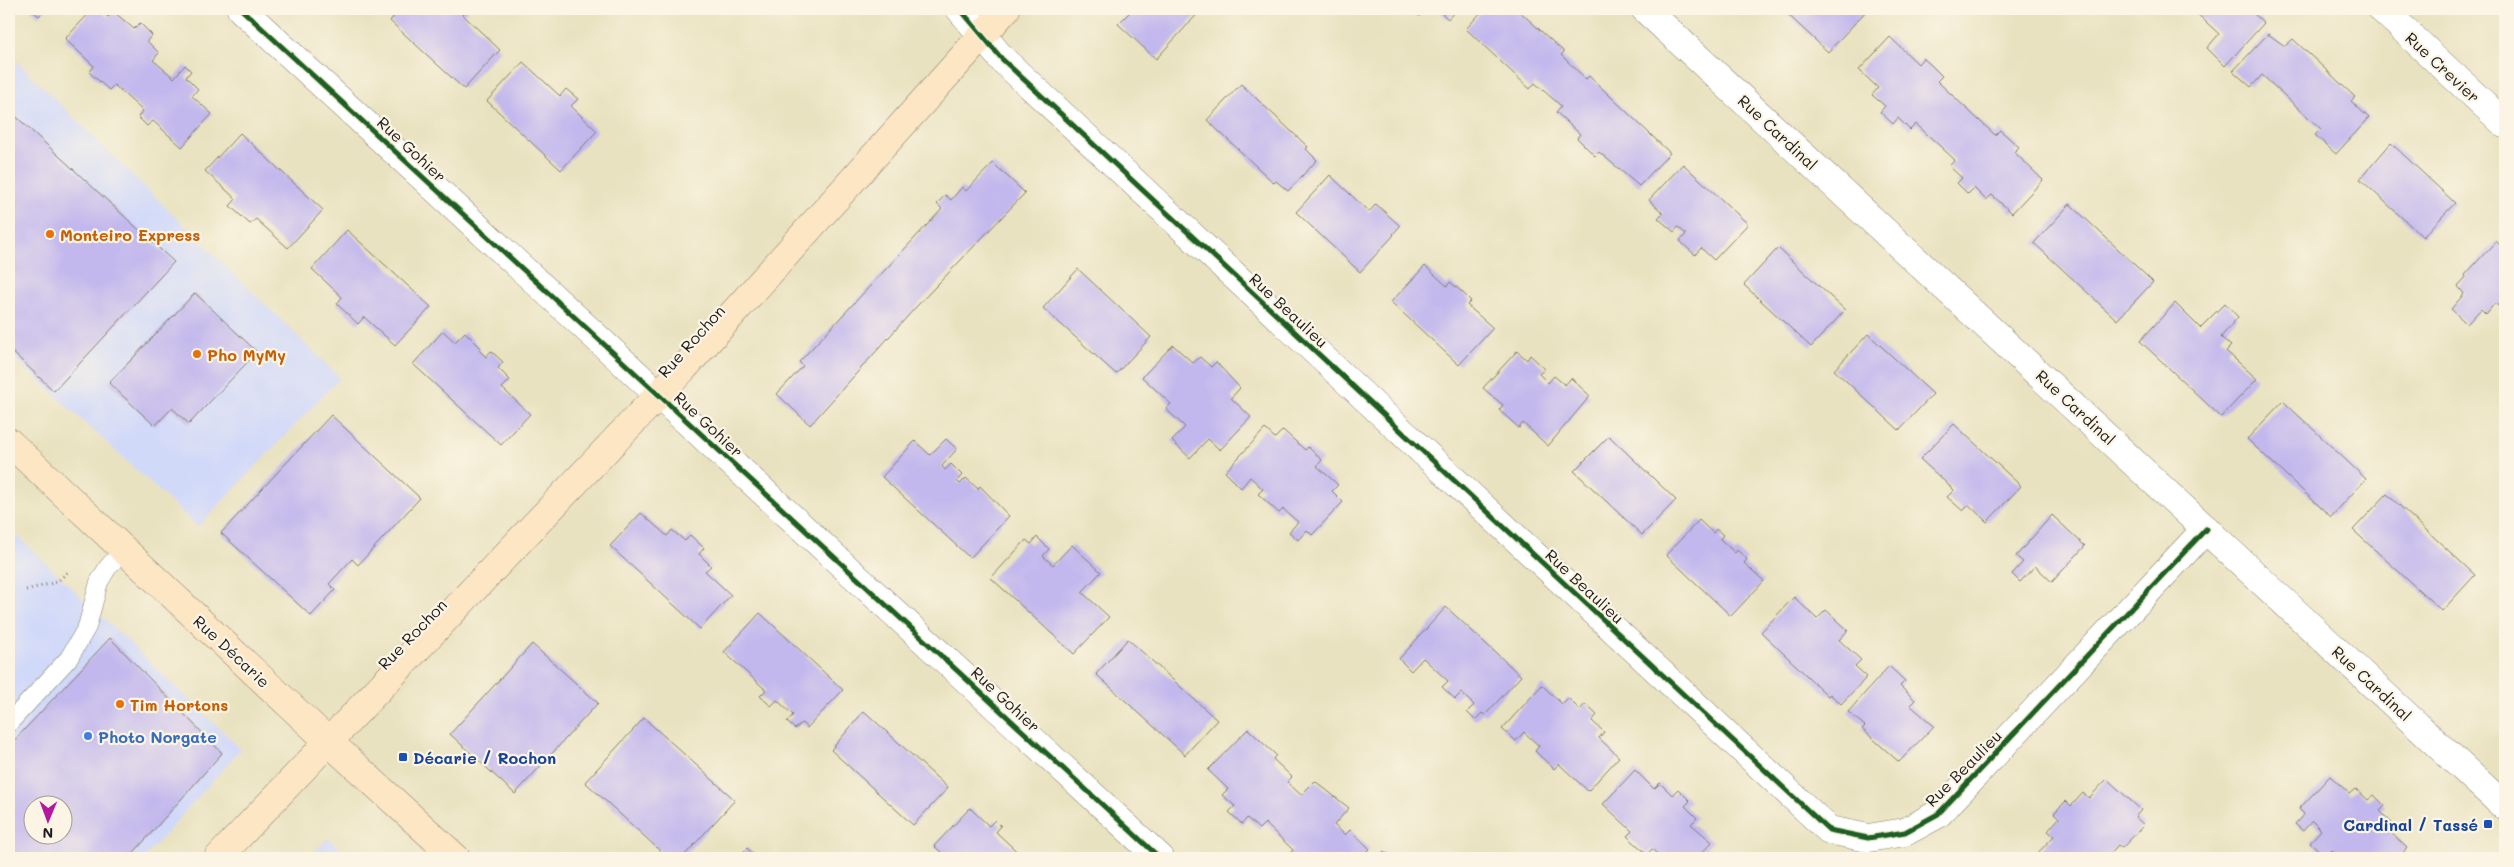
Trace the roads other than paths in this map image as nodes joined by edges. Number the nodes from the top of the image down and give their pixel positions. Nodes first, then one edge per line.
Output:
1 (242, 9) edge
2 (960, 9) edge
3 (1006, 9) edge
4 (1645, 9) edge
5 (2382, 9) edge
6 (982, 36) junction
7 (2505, 124) edge
8 (658, 394) junction
9 (9, 442) edge
10 (2206, 529) junction
11 (124, 549) junction
12 (9, 723) edge
13 (328, 742) junction
14 (2505, 807) edge
15 (218, 858) edge
16 (456, 858) edge
17 (1160, 858) edge

1 - 8 street, Rue Gohier
2 - 6 street, Rue Beaulieu
3 - 6 street, Rue Rochon
4 - 10 street, Rue Cardinal
5 - 7 street, Rue Crevier
6 - 8 street, Rue Rochon
6 - 10 street, Rue Beaulieu
8 - 13 street, Rue Rochon
8 - 17 street, Rue Gohier
9 - 11 street, Rue Décarie
10 - 14 street, Rue Cardinal
11 - 12 lane
11 - 13 street, Rue Décarie
13 - 15 street, Rue Rochon
13 - 16 street, Rue Décarie

